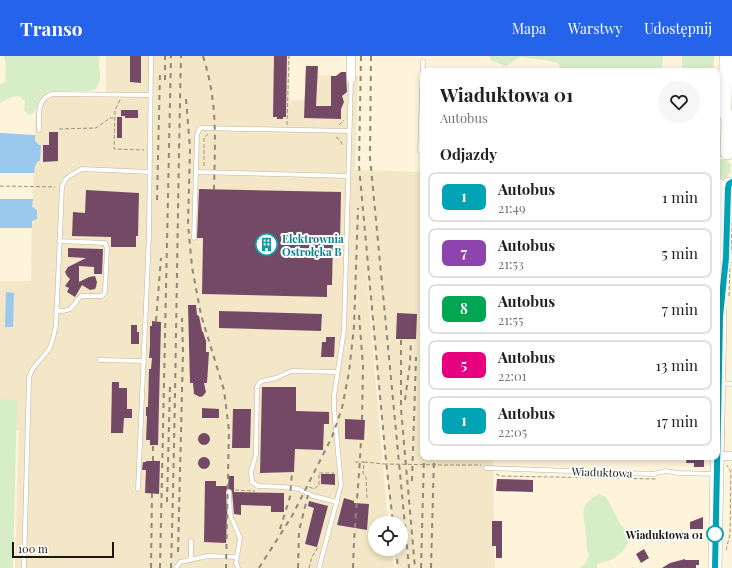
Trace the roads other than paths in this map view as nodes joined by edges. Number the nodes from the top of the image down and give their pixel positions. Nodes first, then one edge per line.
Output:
1 (151, 56) edge
2 (351, 56) edge
3 (726, 56) edge
4 (423, 61) dead end
5 (423, 68) edge
6 (351, 79) joint
7 (151, 95) junction
8 (729, 110) edge
9 (38, 130) dead end
10 (349, 131) junction
11 (724, 154) edge
12 (150, 172) junction
13 (196, 172) junction
14 (348, 176) junction
15 (724, 184) edge
16 (194, 238) dead end
17 (59, 241) junction
18 (720, 256) edge
19 (729, 258) edge
20 (56, 311) junction
21 (720, 317) edge
22 (99, 360) dead end
23 (144, 360) junction
24 (338, 372) junction
25 (720, 383) edge
26 (732, 384) edge
27 (720, 456) edge
28 (732, 456) edge
29 (717, 460) edge
30 (486, 468) dead end
31 (717, 474) junction
32 (138, 489) dead end
33 (230, 492) dead end
34 (337, 502) junction
35 (191, 541) dead end
36 (237, 557) junction
37 (191, 560) junction
38 (24, 568) edge
39 (176, 568) edge
40 (238, 568) edge
41 (319, 568) edge
42 (715, 568) edge

1 - 7 lane
2 - 6 street
3 - 8 main road
4 - 5 lane
6 - 10 lane
7 - 9 lane
7 - 12 lane
8 - 11 main road
10 - 13 lane
10 - 14 lane
12 - 17 lane
12 - 23 lane
13 - 14 lane
13 - 16 lane
14 - 24 lane
15 - 18 main road
15 - 19 main road
17 - 20 lane
17 - 20 lane
19 - 21 main road
20 - 38 lane
22 - 23 lane
23 - 32 lane
24 - 34 lane
24 - 34 lane
25 - 26 lane
27 - 28 street
29 - 31 main road
30 - 31 lane, Wiaduktowa
31 - 42 main road
33 - 36 lane
34 - 41 lane
35 - 37 lane
36 - 37 lane
36 - 40 lane
37 - 39 lane

